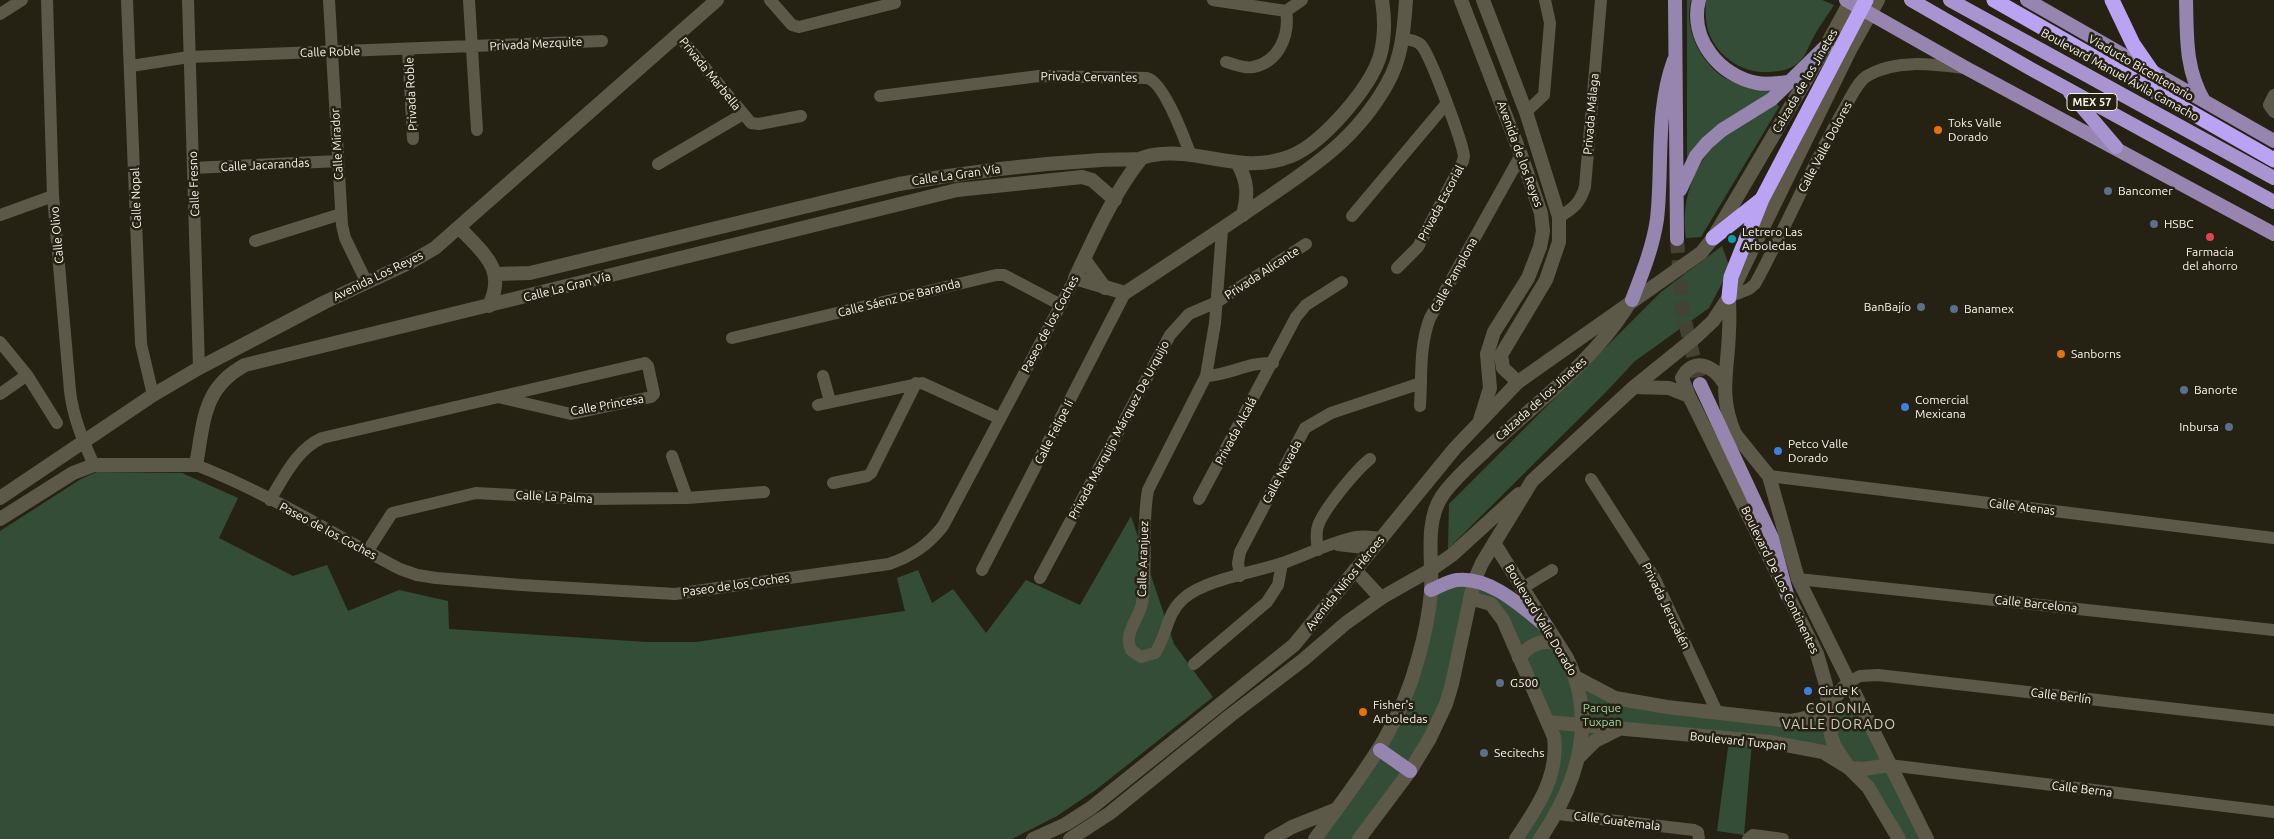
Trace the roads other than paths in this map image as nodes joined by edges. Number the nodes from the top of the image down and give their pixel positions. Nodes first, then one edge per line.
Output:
1 (22, 0) edge
2 (47, 0) edge
3 (127, 0) edge
4 (188, 0) edge
5 (329, 0) edge
6 (468, 0) edge
7 (717, 0) edge
8 (770, 0) edge
9 (867, 0) edge
10 (1213, 0) edge
11 (1302, 0) edge
12 (1382, 0) edge
13 (1406, 0) edge
14 (1461, 0) edge
15 (1483, 0) edge
16 (1546, 0) edge
17 (1602, 0) edge
18 (1675, 0) edge
19 (1699, 0) edge
20 (1846, 0) edge
21 (1851, 0) edge
22 (1866, 0) edge
23 (1878, 0) edge
24 (1911, 0) edge
25 (1950, 0) edge
26 (1994, 0) edge
27 (2027, 0) edge
28 (2112, 0) edge
29 (2186, 0) edge
30 (895, 3) dead end
31 (856, 11) junction
32 (1286, 11) junction
33 (0, 14) edge
34 (1844, 26) junction
35 (678, 34) junction
36 (1403, 39) junction
37 (602, 41) dead end
38 (1826, 46) junction
39 (470, 47) junction
40 (408, 49) junction
41 (332, 52) junction
42 (189, 58) junction
43 (1674, 60) junction
44 (1226, 62) dead end
45 (131, 66) junction
46 (1966, 68) junction
47 (1788, 82) junction
48 (2064, 87) junction
49 (2274, 94) edge
50 (880, 96) dead end
51 (2204, 102) junction
52 (1446, 103) junction
53 (2176, 105) junction
54 (1526, 112) junction
55 (2274, 112) edge
56 (743, 114) junction
57 (801, 116) dead end
58 (477, 130) dead end
59 (413, 139) dead end
60 (2274, 141) edge
61 (2116, 147) junction
62 (1521, 155) junction
63 (1191, 156) junction
64 (1140, 159) junction
65 (2274, 160) edge
66 (338, 161) junction
67 (658, 164) dead end
68 (1238, 164) junction
69 (193, 168) junction
70 (2274, 178) edge
71 (1678, 195) junction
72 (54, 196) junction
73 (1762, 199) junction
74 (1115, 200) junction
75 (2274, 202) edge
76 (340, 214) junction
77 (1242, 214) junction
78 (0, 215) edge
79 (1352, 216) dead end
80 (1559, 216) junction
81 (459, 227) junction
82 (1222, 230) junction
83 (2274, 234) edge
84 (1713, 238) junction
85 (1677, 239) tunnel mouth
86 (255, 241) dead end
87 (1306, 244) dead end
88 (1084, 259) junction
89 (1397, 268) dead end
90 (496, 274) junction
91 (1075, 278) junction
92 (1342, 282) dead end
93 (366, 283) junction
94 (1105, 288) junction
95 (1125, 293) junction
96 (1729, 297) junction
97 (1632, 300) junction
98 (1218, 302) junction
99 (1061, 305) junction
100 (489, 306) junction
101 (732, 338) dead end
102 (0, 342) edge
103 (1273, 363) junction
104 (199, 368) junction
105 (1503, 368) junction
106 (1490, 374) junction
107 (27, 375) junction
108 (823, 376) dead end
109 (1206, 376) junction
110 (1518, 382) junction
111 (916, 383) junction
112 (1421, 383) junction
113 (1724, 383) junction
114 (1700, 384) tunnel mouth
115 (1634, 387) junction
116 (0, 394) edge
117 (153, 395) junction
118 (498, 396) junction
119 (1688, 396) junction
120 (1420, 406) dead end
121 (999, 418) junction
122 (1480, 420) junction
123 (57, 423) dead end
124 (84, 444) junction
125 (672, 456) dead end
126 (1370, 459) dead end
127 (94, 465) junction
128 (196, 465) junction
129 (1769, 476) junction
130 (1591, 479) dead end
131 (1532, 481) junction
132 (833, 483) dead end
133 (764, 492) dead end
134 (0, 498) edge
135 (687, 498) junction
136 (1199, 499) dead end
137 (270, 500) junction
138 (0, 519) edge
139 (2274, 538) edge
140 (1494, 543) junction
141 (1377, 544) junction
142 (1318, 550) junction
143 (367, 552) junction
144 (1282, 563) junction
145 (1432, 568) junction
146 (982, 570) dead end
147 (1355, 570) junction
148 (1552, 570) dead end
149 (1240, 576) junction
150 (1040, 578) dead end
151 (1798, 579) junction
152 (1474, 581) junction
153 (1521, 588) junction
154 (1431, 590) junction
155 (1787, 595) junction
156 (1381, 598) junction
157 (1470, 598) junction
158 (1546, 626) junction
159 (2274, 630) edge
160 (1557, 642) junction
161 (1519, 658) junction
162 (1194, 664) dead end
163 (1577, 678) junction
164 (1850, 681) junction
165 (1828, 705) junction
166 (1717, 712) junction
167 (2274, 720) edge
168 (1548, 722) junction
169 (1583, 724) junction
170 (1617, 730) junction
171 (1380, 750) junction
172 (1580, 756) junction
173 (1889, 765) junction
174 (1849, 768) junction
175 (1410, 771) junction
176 (1337, 809) junction
177 (2274, 812) edge
178 (1558, 814) junction
179 (1033, 839) edge
180 (1070, 839) edge
181 (1271, 839) edge
182 (1315, 839) edge
183 (1359, 839) edge
184 (1516, 839) edge
185 (1540, 839) edge
186 (1699, 839) edge
187 (1748, 839) edge
188 (1783, 839) edge
189 (1899, 839) edge
190 (1927, 839) edge

1 - 33 street
2 - 72 street, Calle Olivo
3 - 45 street, Calle Nopal
4 - 42 street, Calle Fresno
5 - 41 street, Calle Mirador
6 - 39 street
7 - 35 street, Avenida Los Reyes
8 - 31 street
9 - 31 street
10 - 32 street
11 - 32 street
12 - 68 street, Calle La Gran Vía
13 - 36 street
14 - 62 street, Avenida de los Reyes
15 - 54 street, Avenida de los Reyes
16 - 54 street
17 - 80 street, Privada Málaga
18 - 43 main road
19 - 47 main road
20 - 46 main road
21 - 34 street, Calzada de los Jinetes
22 - 34 highway
23 - 96 street, Calzada de los Jinetes
24 - 48 highway, MEX 57
25 - 70 highway, Boulevard Manuel Ávila Camacho / MEX 57
26 - 53 highway, Viaducto Bicentenario
27 - 51 main road, Boulevard Manuel Ávila Camacho
28 - 53 highway
29 - 51 main road
30 - 31 street
32 - 44 street
34 - 38 street, Calzada de los Jinetes
34 - 73 highway
35 - 56 street, Privada Marbella
35 - 81 street, Avenida Los Reyes
36 - 52 street, Privada Escorial
36 - 77 street
37 - 39 street, Privada Mezquite
38 - 47 main road
38 - 84 street, Calzada de los Jinetes
39 - 40 street, Calle Roble
39 - 58 street
40 - 41 street, Calle Roble
40 - 59 street, Privada Roble
41 - 42 street, Calle Roble
41 - 66 street, Calle Mirador
42 - 45 street, Calle Roble
42 - 69 street, Calle Fresno
43 - 71 main road
43 - 97 main road
45 - 117 street, Calle Nopal
46 - 61 main road
46 - 96 street, Calle Valle Dolores
47 - 71 main road
48 - 61 highway
48 - 75 highway, MEX 57
49 - 55 street
50 - 63 street, Privada Cervantes
51 - 60 main road, Boulevard Manuel Ávila Camacho
52 - 79 street
52 - 89 street, Privada Escorial
53 - 65 highway, Viaducto Bicentenario
54 - 80 street, Avenida de los Reyes
56 - 57 street, Privada Marbella
56 - 67 street, Privada Marbella
61 - 83 main road
62 - 106 street, Avenida de los Reyes
62 - 112 street, Calle Pamplona
63 - 64 street, Calle La Gran Vía
63 - 68 street, Calle La Gran Vía
64 - 74 street, Paseo de los Coches
64 - 90 street, Calle La Gran Vía
66 - 69 street, Calle Jacarandas
66 - 76 street, Calle Mirador
68 - 77 street
69 - 104 street, Calle Fresno
71 - 85 main road
72 - 78 street
72 - 124 street, Calle Olivo
73 - 84 highway
73 - 96 highway
74 - 88 street, Paseo de los Coches
74 - 100 street, Calle La Gran Vía
76 - 86 street
76 - 93 street, Calle Mirador
77 - 82 street
80 - 105 street, Avenida de los Reyes
81 - 90 street
81 - 93 street, Avenida Los Reyes
82 - 95 street
82 - 98 street, Calle Aranjuez
84 - 97 street, Calzada de los Jinetes
87 - 98 street, Privada Alicante
88 - 91 street, Paseo de los Coches
88 - 94 street
90 - 100 street
91 - 94 street
91 - 99 street, Paseo de los Coches
92 - 103 street, Privada Alcalá
93 - 104 street, Avenida Los Reyes
94 - 95 street
95 - 146 street, Calle Felipe Ii
96 - 113 street, Boulevard De Los Continentes
96 - 115 street, Calzada de los Jinetes
97 - 110 street, Avenida Niños Héroes
97 - 145 street, Calzada de los Jinetes
98 - 109 street, Calle Aranjuez
98 - 150 street, Privada Marquijo Márquez De Urquijo
99 - 101 street, Calle Sáenz De Baranda
99 - 121 street, Paseo de los Coches
100 - 128 street, Calle La Gran Vía
102 - 107 street
103 - 109 street
103 - 136 street, Privada Alcalá
104 - 117 street, Avenida Los Reyes
105 - 106 street
105 - 110 street
106 - 122 street, Avenida de los Reyes
107 - 116 street
107 - 123 street
108 - 111 street
109 - 149 street, Calle Aranjuez
110 - 122 street, Avenida Niños Héroes
111 - 121 street
111 - 132 street
112 - 120 street, Calle Pamplona
112 - 149 street, Calle Nevada
113 - 119 street, Boulevard De Los Continentes
113 - 129 street, Boulevard De Los Continentes
114 - 155 main road
115 - 119 street
115 - 131 street, Calzada de los Jinetes
117 - 124 street, Avenida Los Reyes
118 - 118 street, Calle Princesa
118 - 137 street, Calle Princesa
119 - 155 street, Boulevard De Los Continentes
121 - 143 street, Paseo de los Coches
122 - 141 street, Avenida Niños Héroes
124 - 127 street, Calle Olivo
124 - 134 street, Avenida Los Reyes
125 - 135 street
126 - 142 street
127 - 128 street, Paseo de los Coches
127 - 138 street
128 - 137 street, Paseo de los Coches
129 - 139 street, Calle Atenas
129 - 151 street, Boulevard De Los Continentes
130 - 166 street, Privada Jerusalén
131 - 140 street, Calzada de los Jinetes
131 - 145 street, Avenida Niños Héroes
133 - 135 street, Calle La Palma
135 - 143 street, Calle La Palma
137 - 143 street, Paseo de los Coches
140 - 152 street, Calzada de los Jinetes
140 - 153 street, Boulevard Valle Dorado
141 - 142 street, Calle Aranjuez
141 - 147 street, Avenida Niños Héroes
142 - 144 street, Calle Aranjuez
144 - 149 street, Calle Aranjuez
144 - 162 street
145 - 154 street, Calzada de los Jinetes
145 - 156 street, Avenida Niños Héroes
147 - 156 street
147 - 179 street, Avenida Niños Héroes
148 - 153 street
151 - 159 street, Calle Barcelona
151 - 164 street, Boulevard De Los Continentes
152 - 154 main road
152 - 157 street, Calzada de los Jinetes
152 - 158 main road
153 - 158 street, Boulevard Valle Dorado
154 - 171 street, Calzada de los Jinetes
155 - 165 street, Boulevard De Los Continentes
156 - 180 street, Avenida Niños Héroes
157 - 161 street
157 - 175 street, Calzada de los Jinetes
158 - 160 street, Boulevard Valle Dorado
160 - 161 street
160 - 163 street, Boulevard Valle Dorado
161 - 168 street
163 - 166 street, Boulevard Tuxpan
163 - 169 street, Boulevard Valle Dorado
164 - 165 street, Boulevard Tuxpan
164 - 167 street, Calle Berlín
164 - 173 street, Boulevard De Los Continentes
165 - 166 street, Boulevard Tuxpan
165 - 174 street, Boulevard De Los Continentes
168 - 169 street, Boulevard Tuxpan
168 - 184 street
169 - 170 street, Boulevard Tuxpan
169 - 172 street, Boulevard Valle Dorado
170 - 172 street
170 - 174 street, Boulevard Tuxpan
171 - 175 main road
171 - 176 street, Calzada de los Jinetes
172 - 178 street, Boulevard Valle Dorado
173 - 174 street
173 - 177 street, Calle Berna
173 - 190 street, Boulevard De Los Continentes
174 - 189 street, Boulevard De Los Continentes
175 - 183 street, Calzada de los Jinetes
176 - 181 street
176 - 182 street, Calzada de los Jinetes
178 - 185 street, Boulevard Valle Dorado
178 - 186 street, Calle Guatemala
187 - 188 street

